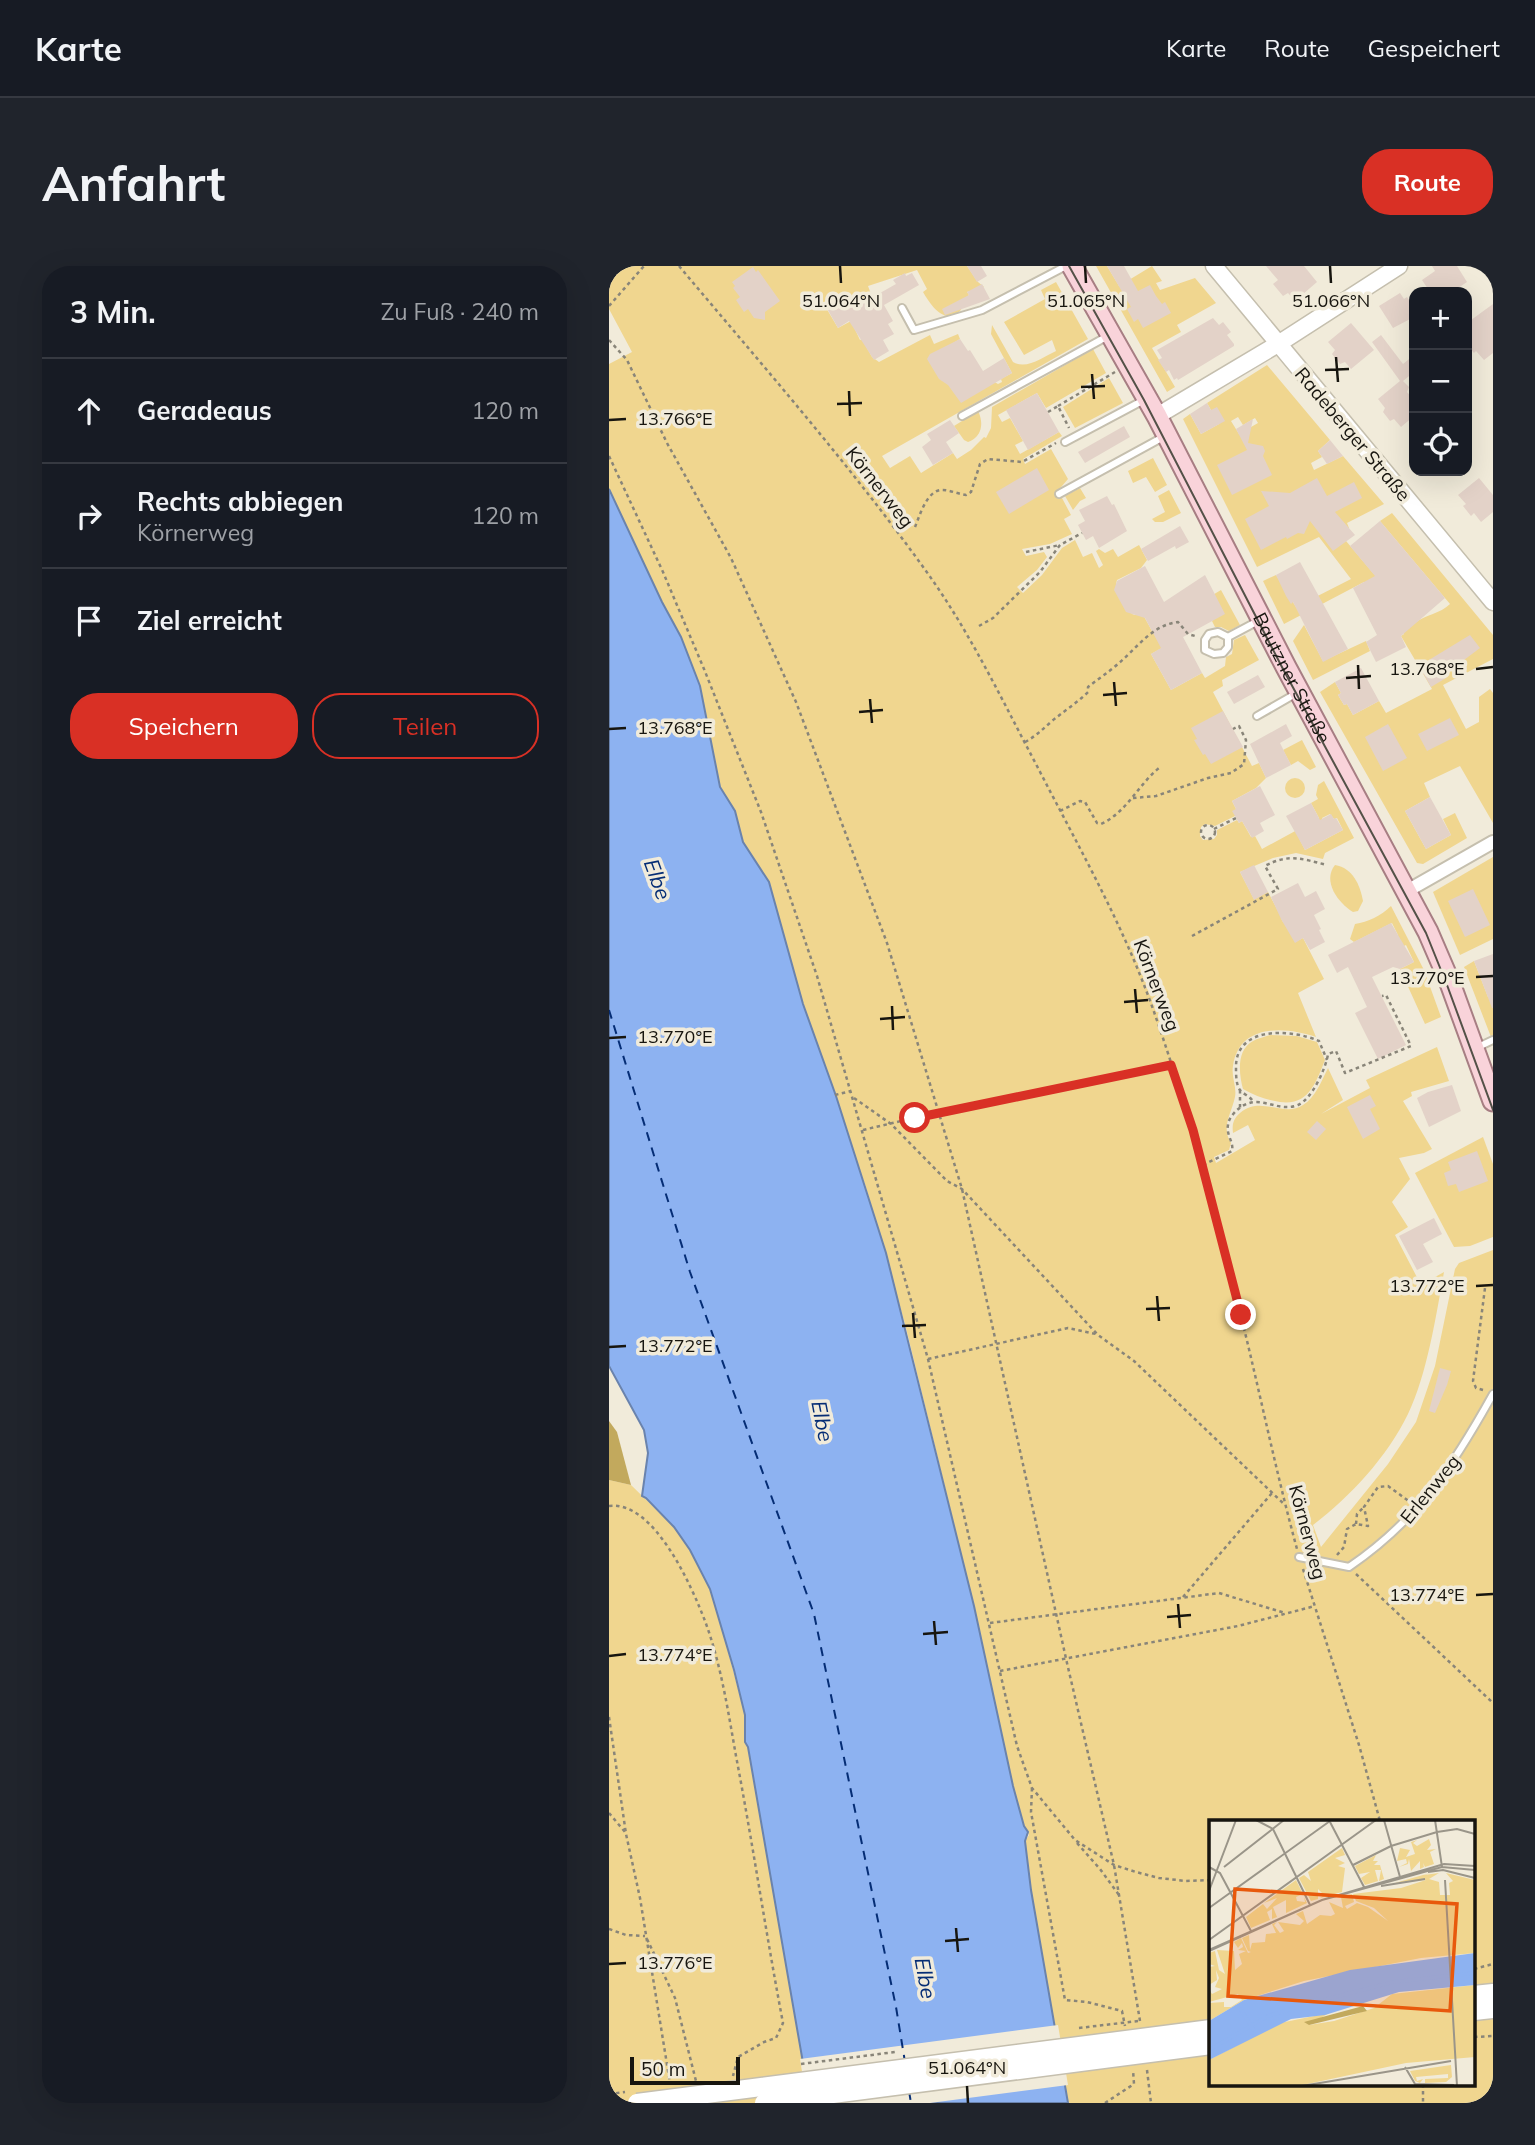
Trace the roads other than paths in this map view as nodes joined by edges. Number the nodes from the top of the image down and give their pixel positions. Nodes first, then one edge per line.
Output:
1 (1066, 266) edge
2 (1072, 266) edge
3 (1214, 266) edge
4 (1399, 266) edge
5 (902, 308) dead end
6 (1111, 334) junction
7 (1278, 344) junction
8 (1147, 398) junction
9 (962, 416) dead end
10 (1157, 416) junction
11 (1167, 435) junction
12 (1064, 441) road end
13 (1059, 494) dead end
14 (1493, 602) edge
15 (1261, 620) junction
16 (1228, 637) junction
17 (1299, 692) junction
18 (1257, 716) dead end
19 (1493, 842) edge
20 (1407, 891) junction
21 (1493, 1040) edge
22 (1474, 1049) junction
23 (1493, 1101) edge
24 (1493, 1394) edge
25 (1299, 1557) road end
26 (1493, 1993) edge
27 (1475, 1995) edge
28 (1493, 2009) edge
29 (1475, 2011) edge
30 (1209, 2029) edge
31 (1209, 2045) edge
32 (637, 2103) edge
33 (764, 2103) edge

1 - 5 lane
2 - 6 main road, Bautzner Straße
3 - 7 street, Radeberger Straße
4 - 7 street
6 - 8 main road, Bautzner Straße
6 - 9 lane
7 - 10 street
7 - 14 street, Radeberger Straße
8 - 10 main road, Bautzner Straße
8 - 12 lane
10 - 11 main road, Bautzner Straße
11 - 13 lane
11 - 15 main road, Bautzner Straße
15 - 16 lane
15 - 17 main road, Bautzner Straße
16 - 16 lane
17 - 18 lane
17 - 20 main road, Bautzner Straße
19 - 20 street
20 - 22 main road, Bautzner Straße
21 - 22 lane
22 - 23 main road, Bautzner Straße
24 - 25 lane, Erlenweg
26 - 27 main road
28 - 29 main road
30 - 32 main road, bridge
31 - 33 main road, bridge

